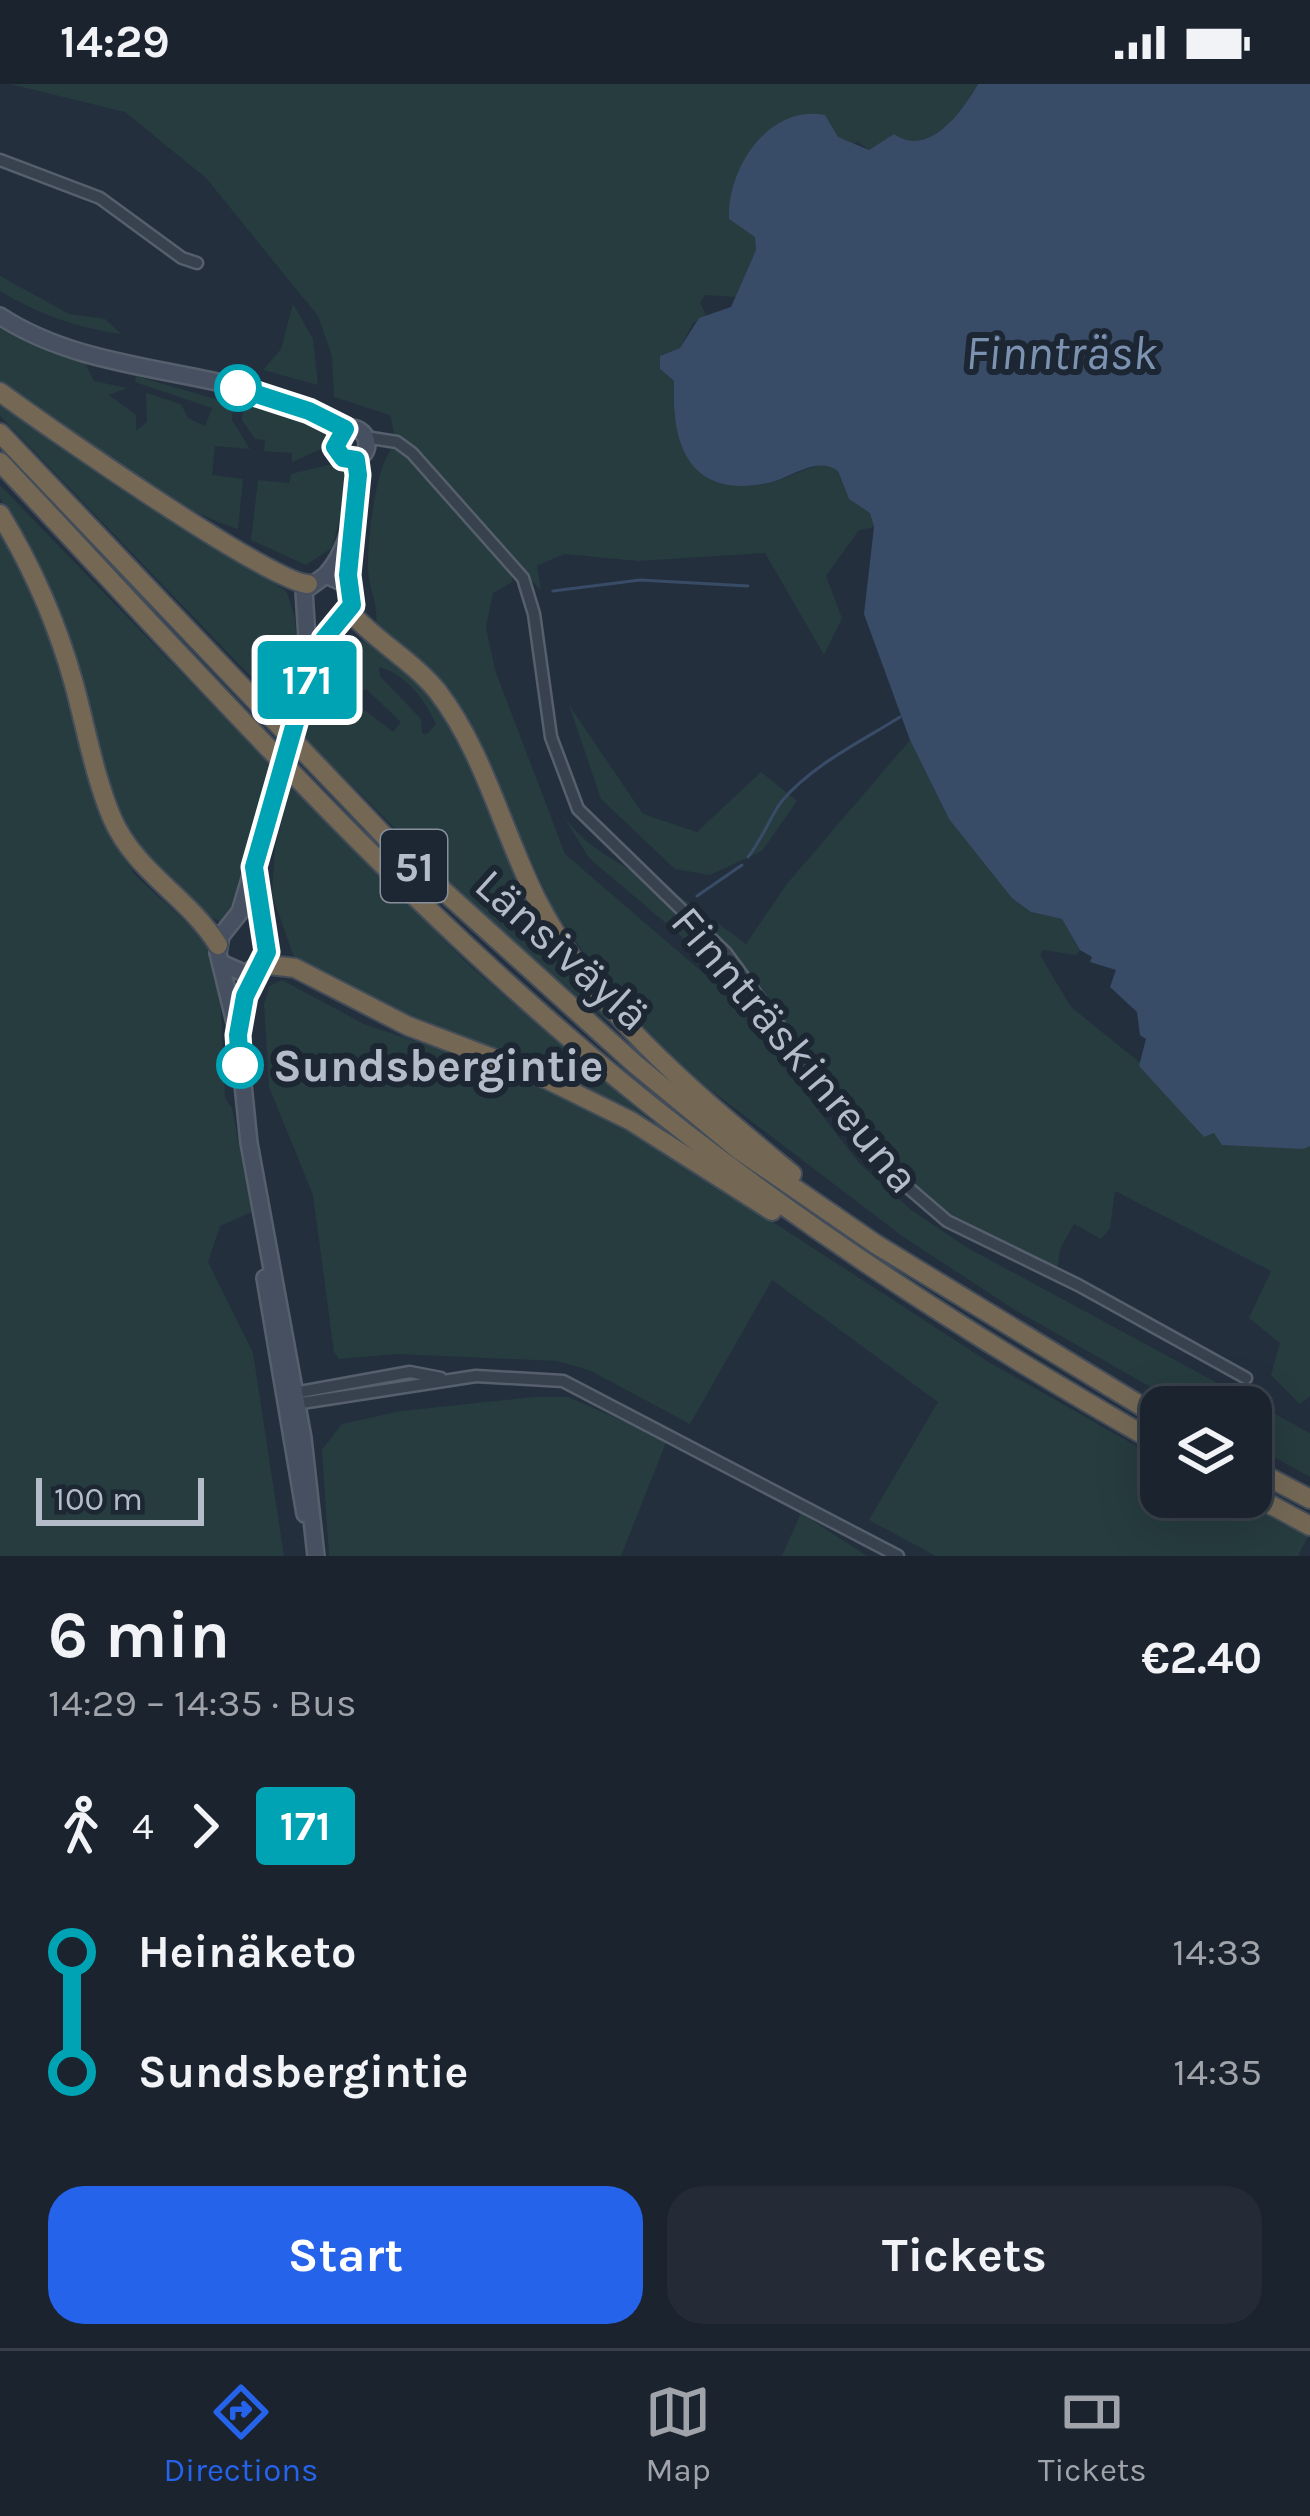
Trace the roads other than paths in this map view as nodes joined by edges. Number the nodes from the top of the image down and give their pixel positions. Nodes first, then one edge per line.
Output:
1 (0, 160) edge
2 (197, 263) dead end
3 (0, 316) edge
4 (0, 392) edge
5 (345, 429) junction
6 (0, 434) edge
7 (365, 437) junction
8 (356, 460) junction
9 (0, 462) edge
10 (0, 514) edge
11 (351, 524) junction
12 (317, 579) junction
13 (348, 585) junction
14 (308, 616) junction
15 (344, 617) junction
16 (309, 674) junction
17 (254, 867) junction
18 (230, 928) junction
19 (262, 934) junction
20 (220, 954) junction
21 (258, 968) junction
22 (238, 1035) junction
23 (877, 1244) junction
24 (859, 1259) junction
25 (1246, 1378) dead end
26 (292, 1398) junction
27 (1140, 1405) edge
28 (1140, 1433) edge
29 (1272, 1479) edge
30 (1310, 1499) edge
31 (1272, 1505) edge
32 (1310, 1526) edge
33 (315, 1556) edge
34 (898, 1556) edge

1 - 2 street
3 - 5 main road
4 - 12 highway
5 - 7 main road
5 - 8 main road
6 - 23 highway, Länsiväylä / 51
7 - 8 main road
7 - 25 street, Finnträskinreuna
8 - 11 main road
9 - 24 highway, Länsiväylä / 51
10 - 20 highway
11 - 12 main road
11 - 13 main road
12 - 13 main road
12 - 14 main road
13 - 15 main road
14 - 15 main road
14 - 16 main road
15 - 16 main road
15 - 23 highway
16 - 17 main road, bridge
17 - 18 main road
17 - 19 main road
18 - 19 main road
18 - 20 main road
19 - 21 main road
20 - 21 main road
20 - 22 main road
21 - 22 main road
21 - 24 highway
22 - 26 main road
23 - 27 highway, Länsiväylä / 51
24 - 28 highway, Länsiväylä / 51
26 - 33 main road
26 - 34 street
29 - 30 highway
31 - 32 highway

